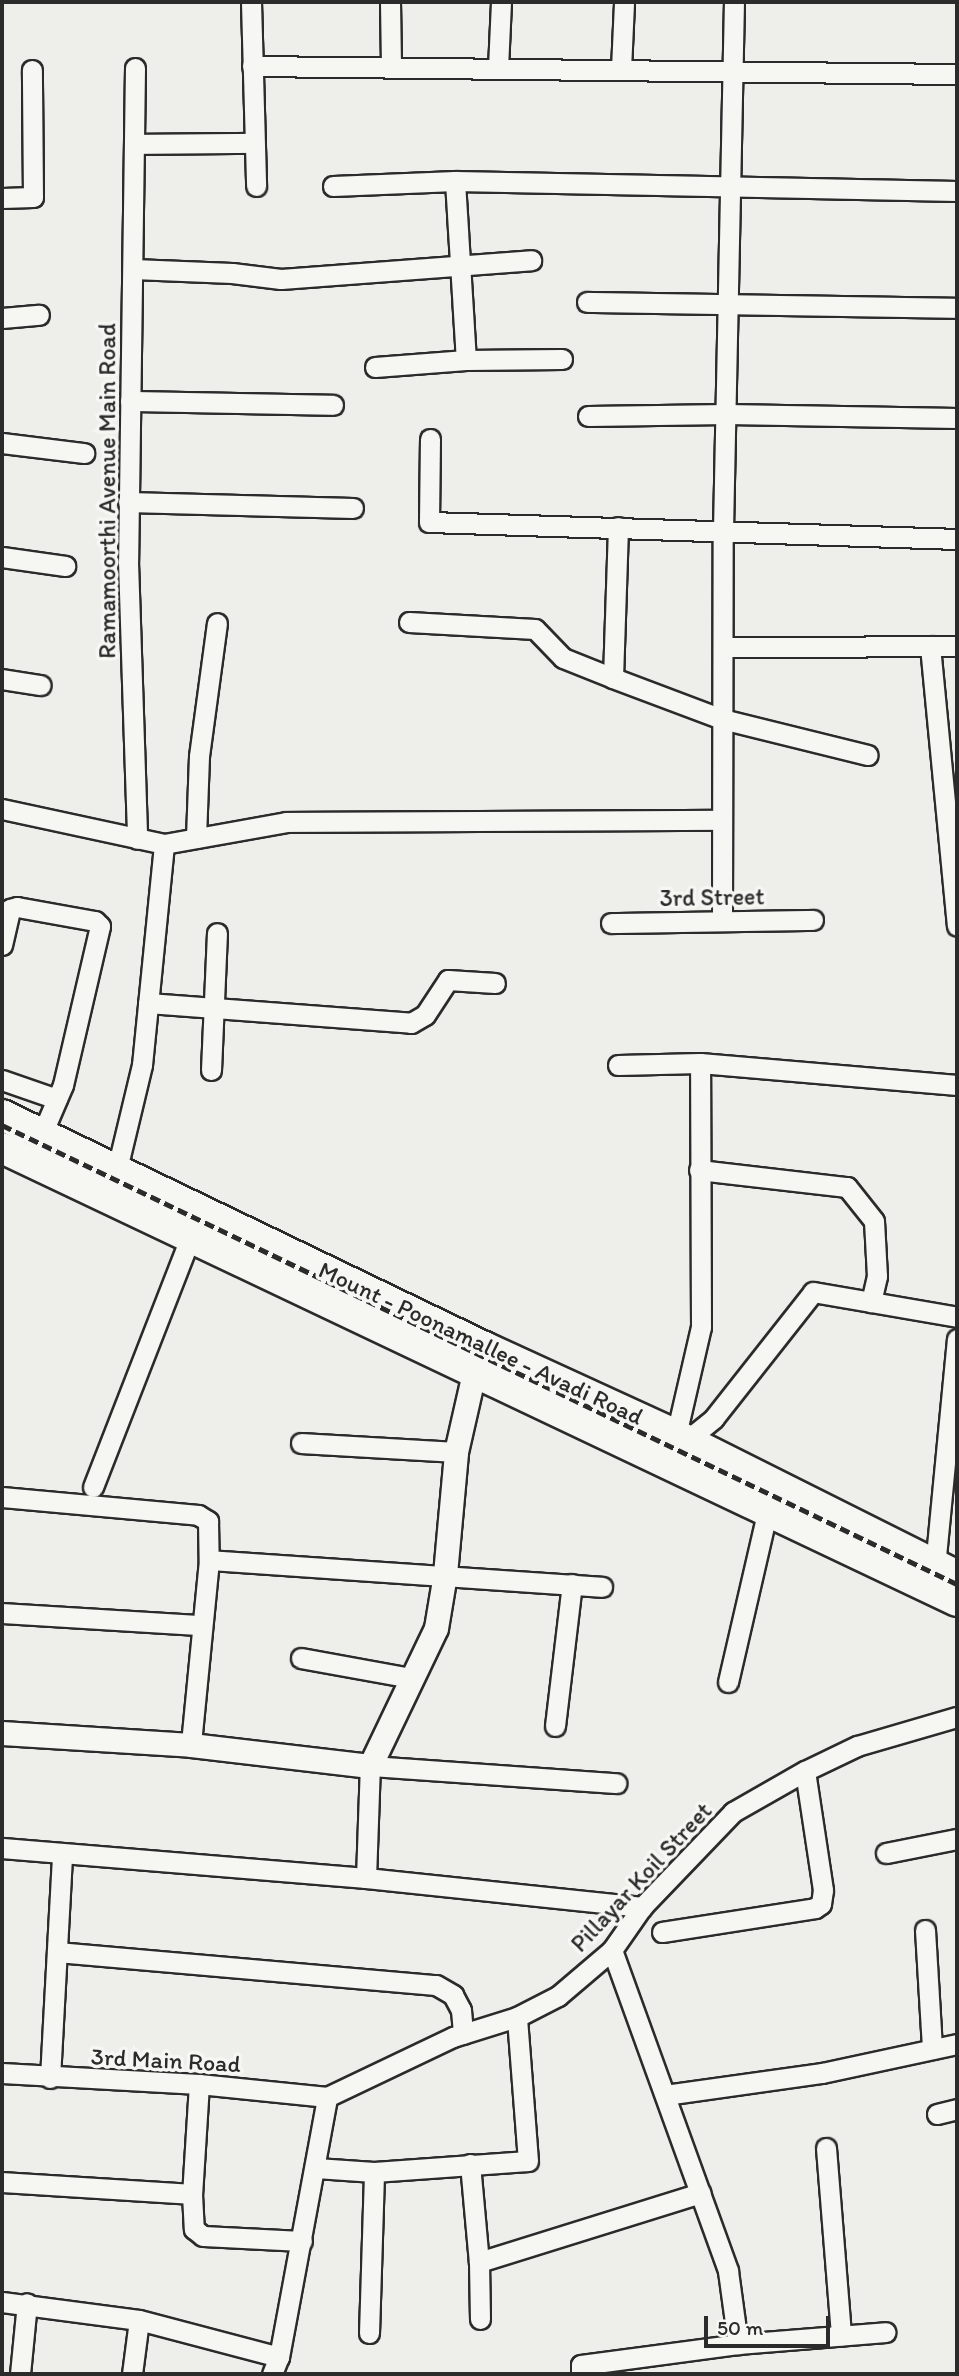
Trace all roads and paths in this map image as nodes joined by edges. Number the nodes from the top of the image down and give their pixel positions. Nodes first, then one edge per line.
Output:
1 (251, 2) edge
2 (390, 2) edge
3 (501, 2) edge
4 (624, 2) edge
5 (734, 2) edge
6 (252, 66) junction
7 (391, 67) junction
8 (135, 68) dead end
9 (498, 68) junction
10 (621, 69) junction
11 (32, 70) dead end
12 (733, 70) junction
13 (957, 74) edge
14 (134, 144) junction
15 (254, 144) junction
16 (455, 181) junction
17 (257, 186) dead end
18 (332, 186) dead end
19 (728, 188) junction
20 (957, 191) edge
21 (2, 198) edge
22 (531, 260) dead end
23 (458, 266) junction
24 (133, 269) junction
25 (587, 302) dead end
26 (727, 305) junction
27 (957, 308) edge
28 (39, 315) dead end
29 (2, 318) edge
30 (562, 359) dead end
31 (466, 360) junction
32 (375, 367) dead end
33 (130, 401) junction
34 (333, 404) dead end
35 (727, 414) junction
36 (588, 416) dead end
37 (957, 418) edge
38 (430, 439) dead end
39 (2, 443) edge
40 (84, 453) dead end
41 (128, 502) junction
42 (353, 508) dead end
43 (618, 527) junction
44 (723, 530) junction
45 (957, 539) edge
46 (2, 558) edge
47 (65, 566) dead end
48 (409, 622) dead end
49 (217, 623) dead end
50 (930, 646) junction
51 (957, 646) edge
52 (723, 647) junction
53 (613, 678) junction
54 (2, 679) edge
55 (41, 685) dead end
56 (722, 719) junction
57 (868, 755) dead end
58 (2, 809) edge
59 (722, 820) junction
60 (196, 838) junction
61 (137, 839) junction
62 (164, 844) junction
63 (813, 920) dead end
64 (722, 921) junction
65 (611, 923) dead end
66 (957, 926) edge
67 (216, 933) dead end
68 (2, 945) edge
69 (495, 983) dead end
70 (148, 1003) junction
71 (213, 1008) junction
72 (701, 1063) junction
73 (618, 1065) dead end
74 (211, 1070) dead end
75 (2, 1080) edge
76 (957, 1085) edge
77 (57, 1099) junction
78 (2, 1115) edge
79 (42, 1134) junction
80 (2, 1148) edge
81 (117, 1169) junction
82 (699, 1170) junction
83 (191, 1236) junction
84 (356, 1300) junction
85 (871, 1302) junction
86 (957, 1317) edge
87 (957, 1339) edge
88 (490, 1370) junction
89 (681, 1438) junction
90 (301, 1443) dead end
91 (456, 1452) junction
92 (93, 1487) dead end
93 (2, 1497) edge
94 (768, 1508) junction
95 (834, 1528) junction
96 (209, 1560) junction
97 (946, 1572) edge
98 (445, 1574) junction
99 (572, 1584) junction
100 (602, 1587) dead end
101 (957, 1601) edge
102 (2, 1613) edge
103 (201, 1625) junction
104 (301, 1658) dead end
105 (411, 1678) junction
106 (728, 1682) dead end
107 (957, 1717) edge
108 (555, 1726) dead end
109 (2, 1733) edge
110 (191, 1745) junction
111 (370, 1766) junction
112 (805, 1771) junction
113 (616, 1783) dead end
114 (957, 1839) edge
115 (2, 1848) edge
116 (886, 1853) dead end
117 (62, 1854) junction
118 (366, 1878) junction
119 (642, 1907) junction
120 (925, 1930) dead end
121 (662, 1932) dead end
122 (612, 1950) junction
123 (57, 1952) junction
124 (517, 2017) junction
125 (463, 2034) junction
126 (957, 2044) edge
127 (932, 2049) junction
128 (2, 2073) edge
129 (50, 2078) junction
130 (199, 2084) junction
131 (665, 2095) junction
132 (327, 2097) junction
133 (957, 2109) edge
134 (937, 2114) dead end
135 (826, 2148) dead end
136 (470, 2164) junction
137 (316, 2168) junction
138 (374, 2172) junction
139 (2, 2182) edge
140 (701, 2193) junction
141 (192, 2194) junction
142 (302, 2241) junction
143 (479, 2262) junction
144 (2, 2302) edge
145 (27, 2303) junction
146 (480, 2319) dead end
147 (139, 2320) junction
148 (886, 2332) dead end
149 (369, 2333) dead end
150 (841, 2335) junction
151 (738, 2344) junction
152 (276, 2365) edge
153 (20, 2374) edge
154 (132, 2374) edge
155 (581, 2374) edge

1 - 6 street
2 - 7 street
3 - 9 street
4 - 10 street
5 - 12 street
6 - 7 street
6 - 15 street
7 - 9 street
8 - 14 street, Ramamoorthi Avenue Main Road
9 - 10 street
10 - 12 street
11 - 21 street
12 - 13 street
12 - 19 street
14 - 15 street
14 - 24 street, Ramamoorthi Avenue Main Road
15 - 17 street
16 - 18 street
16 - 19 street
16 - 23 street
19 - 20 street
19 - 26 street
22 - 23 street
23 - 24 street
23 - 31 street
24 - 33 street, Ramamoorthi Avenue Main Road
25 - 26 street
26 - 27 street
26 - 35 street
28 - 29 street
30 - 31 street
31 - 32 street
33 - 34 street
33 - 41 street, Ramamoorthi Avenue Main Road
35 - 36 street
35 - 37 street
35 - 44 street
38 - 43 street
39 - 40 street
41 - 42 street
41 - 61 street, Ramamoorthi Avenue Main Road
43 - 44 street
43 - 53 street
44 - 45 street
44 - 52 street
46 - 47 street
48 - 53 street
49 - 60 street
50 - 51 street
50 - 52 street
50 - 66 street
52 - 56 street
53 - 56 street
54 - 55 street
56 - 57 street
56 - 59 street
58 - 61 street
59 - 60 street
59 - 64 street
60 - 62 street
61 - 62 street
62 - 70 street
63 - 64 street, 3rd Street
64 - 65 street, 3rd Street
67 - 71 street
68 - 77 street
69 - 71 street
70 - 71 street
70 - 81 street
71 - 74 street
72 - 73 street
72 - 76 street
72 - 82 street
75 - 77 street
77 - 79 street
78 - 79 main road, Mount - Poonamallee - Avadi Road
79 - 81 main road, Mount - Poonamallee - Avadi Road
80 - 83 main road, Mount - Poonamallee - Avadi Road
81 - 84 main road, Mount - Poonamallee - Avadi Road
82 - 85 street
82 - 89 street
83 - 84 main road, Mount - Poonamallee - Avadi Road
83 - 92 street
84 - 88 main road, Mount - Poonamallee - Avadi Road
85 - 86 street
85 - 89 street
87 - 97 street
88 - 89 main road, Mount - Poonamallee - Avadi Road
88 - 91 street
88 - 94 main road, Mount - Poonamallee - Avadi Road
89 - 95 main road, Mount - Poonamallee - Avadi Road
90 - 91 street
91 - 98 street
93 - 96 street
94 - 95 main road, Mount - Poonamallee - Avadi Road
94 - 106 street
95 - 97 main road, Mount - Poonamallee - Avadi Road
95 - 101 main road, Mount - Poonamallee - Avadi Road
96 - 98 street
96 - 103 street
98 - 99 street
98 - 105 street
99 - 100 street
99 - 108 street
102 - 103 street
103 - 110 street
104 - 105 street
105 - 111 street
107 - 112 street, Pillayar Koil Street
109 - 110 street
110 - 111 street
111 - 113 street
111 - 118 street
112 - 119 street, Pillayar Koil Street
112 - 121 street
114 - 116 street
115 - 117 street
117 - 118 street
117 - 123 street
118 - 119 street
119 - 122 street, Pillayar Koil Street
120 - 127 street
122 - 124 street, Pillayar Koil Street
122 - 131 street
123 - 125 street
123 - 129 street
124 - 125 street, Pillayar Koil Street
124 - 136 street
125 - 132 street, Pillayar Koil Street
126 - 127 street
127 - 131 street
128 - 129 street, 3rd Main Road
129 - 130 street, 3rd Main Road
130 - 132 street, 3rd Main Road
130 - 141 street
131 - 140 street
132 - 137 street
133 - 134 street
135 - 150 street
136 - 138 street
136 - 143 street
137 - 138 street
137 - 142 street
138 - 149 street
139 - 141 street
140 - 143 street
140 - 151 street
141 - 142 street
142 - 152 street
143 - 146 street
144 - 145 street
145 - 147 street
145 - 153 street
147 - 152 street
147 - 154 street
148 - 150 street
150 - 151 street
151 - 155 street

